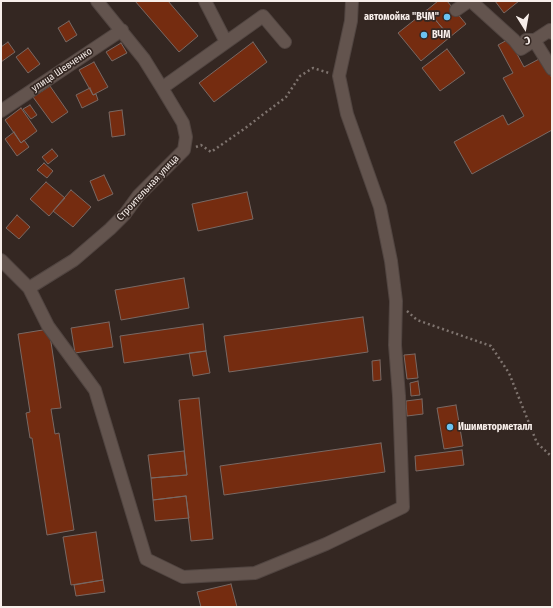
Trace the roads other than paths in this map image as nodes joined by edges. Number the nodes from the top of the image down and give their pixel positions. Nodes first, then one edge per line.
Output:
1 (98, 1) edge
2 (205, 1) edge
3 (352, 1) edge
4 (471, 2) edge
5 (456, 10) dead end
6 (122, 30) junction
7 (552, 33) edge
8 (534, 40) junction
9 (226, 42) junction
10 (285, 42) dead end
11 (552, 70) edge
12 (162, 88) junction
13 (1, 111) edge
14 (1, 260) edge
15 (29, 288) junction

1 - 6 street, Строительная улица
2 - 9 street
3 - 15 street
4 - 5 street
4 - 8 street
6 - 12 street, Строительная улица
6 - 13 street, улица Шевченко
7 - 8 street
8 - 11 street
9 - 10 street
9 - 12 street
12 - 15 street, Строительная улица
14 - 15 street

